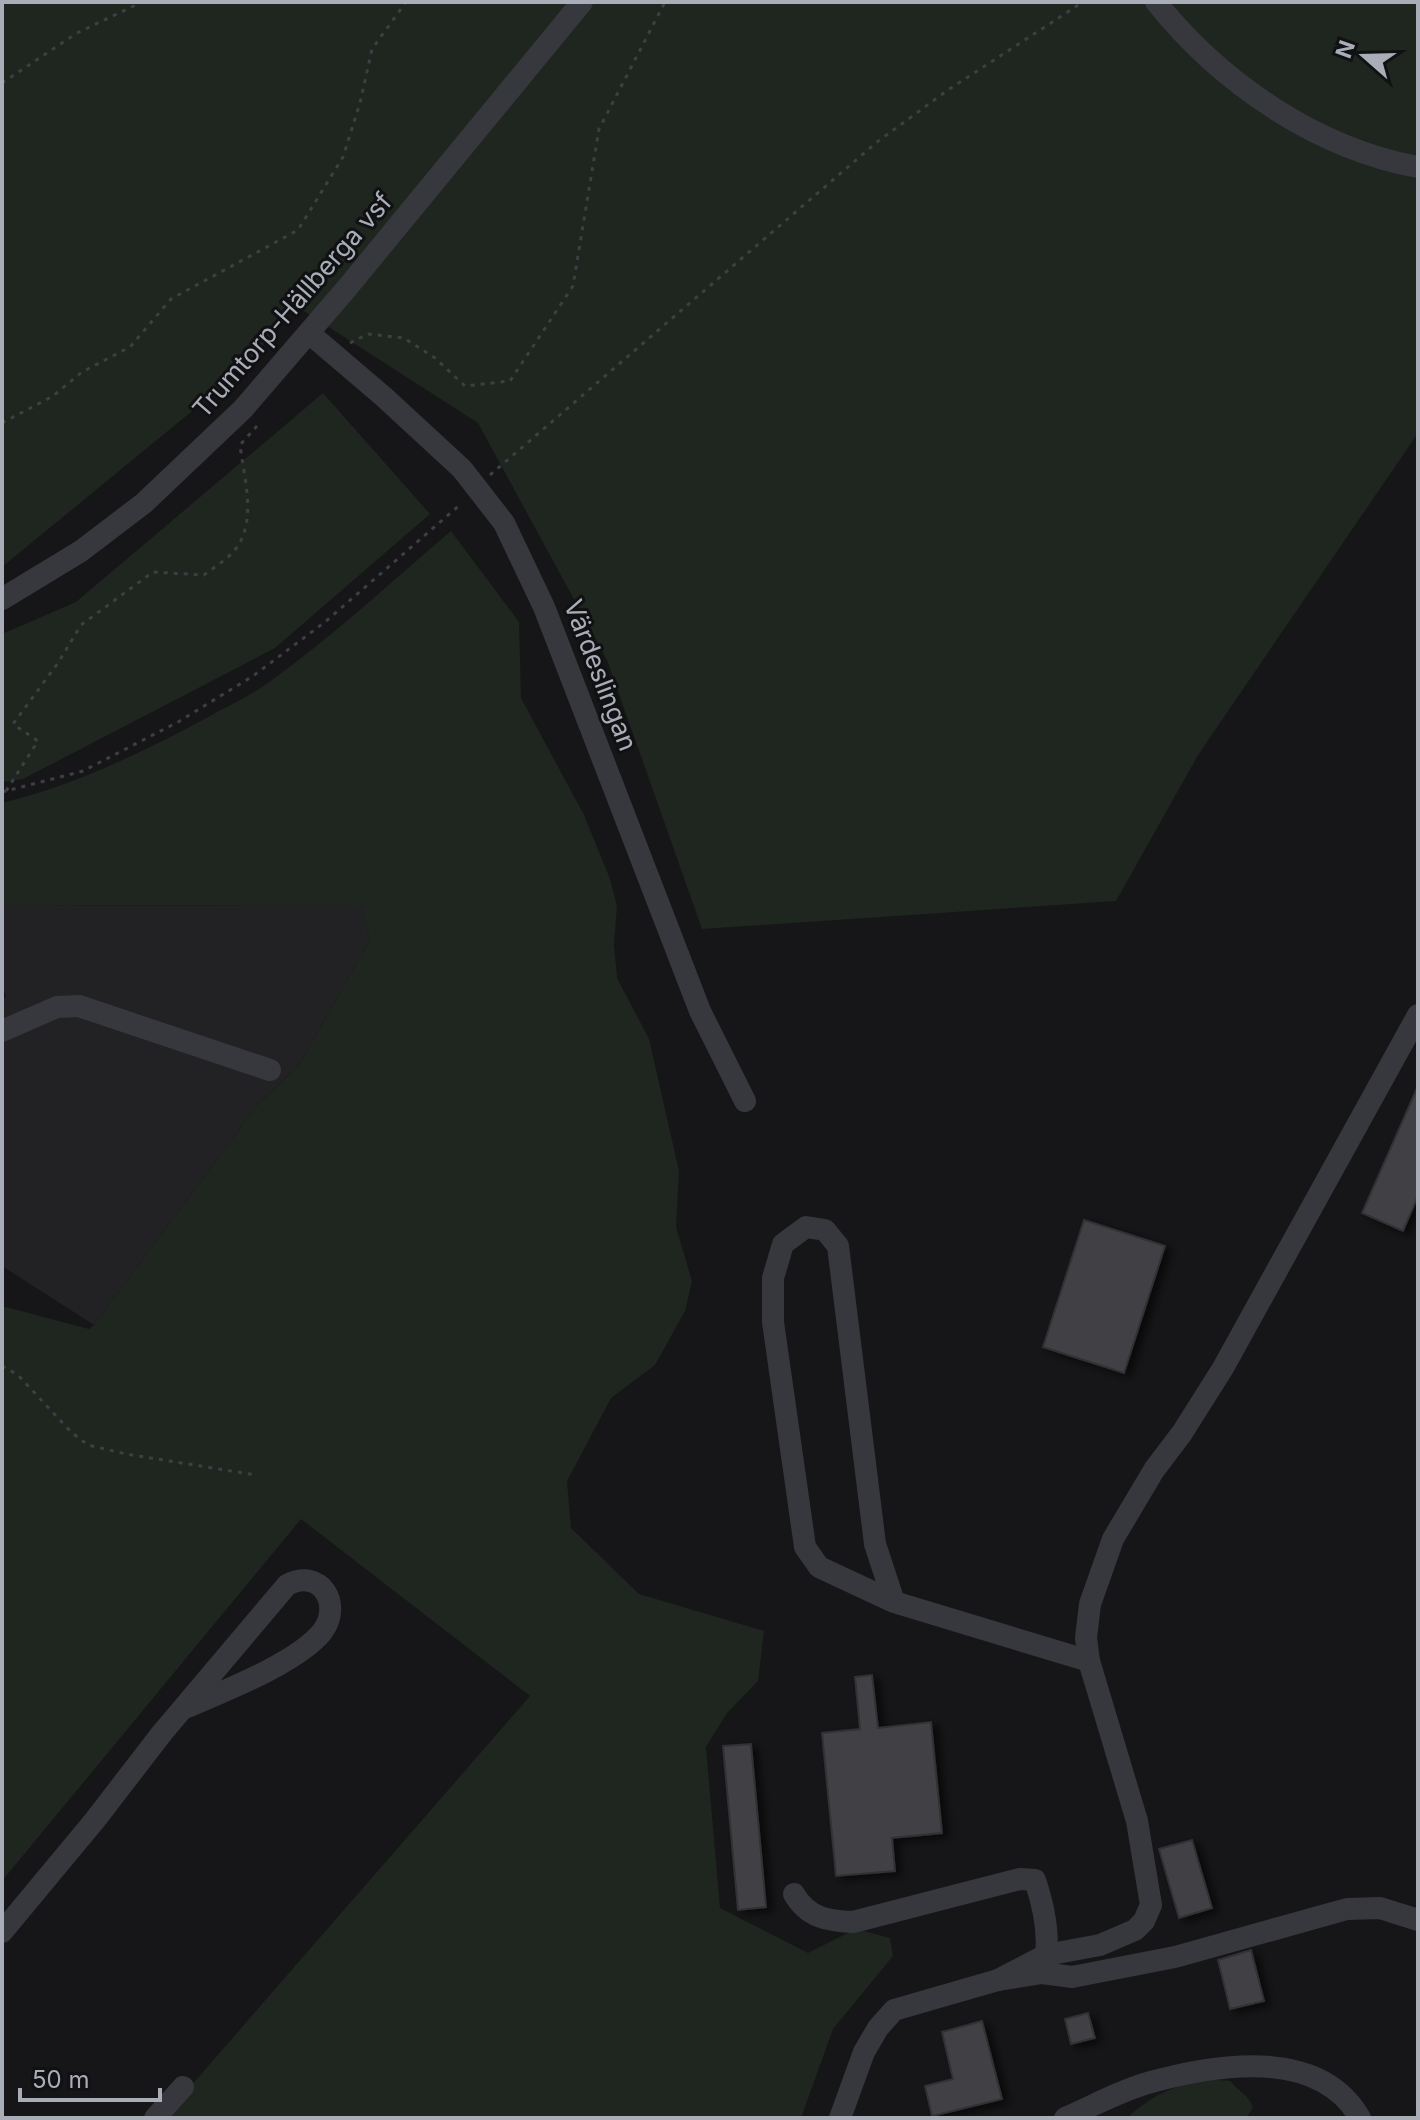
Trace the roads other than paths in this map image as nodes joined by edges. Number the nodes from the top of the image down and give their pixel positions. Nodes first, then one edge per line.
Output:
1 (582, 2) edge
2 (1156, 2) edge
3 (1418, 167) edge
4 (309, 333) junction
5 (2, 599) edge
6 (1418, 1015) edge
7 (2, 1031) edge
8 (270, 1070) dead end
9 (745, 1101) dead end
10 (894, 1602) junction
11 (1089, 1661) junction
12 (185, 1708) junction
13 (794, 1894) dead end
14 (1418, 1920) edge
15 (2, 1932) edge
16 (1044, 1964) junction
17 (183, 2087) dead end
18 (155, 2118) edge
19 (840, 2118) edge
20 (1065, 2118) edge
21 (1360, 2118) edge

1 - 4 street, Trumtorp-Hällberga vsf
2 - 3 street
4 - 5 street, Trumtorp-Hällberga vsf
4 - 9 street, Värdeslingan
6 - 11 street
7 - 8 street
10 - 10 street
10 - 11 street
11 - 16 street
12 - 12 street
12 - 15 street
13 - 16 street
14 - 16 street
16 - 19 street
17 - 18 street
20 - 21 street

